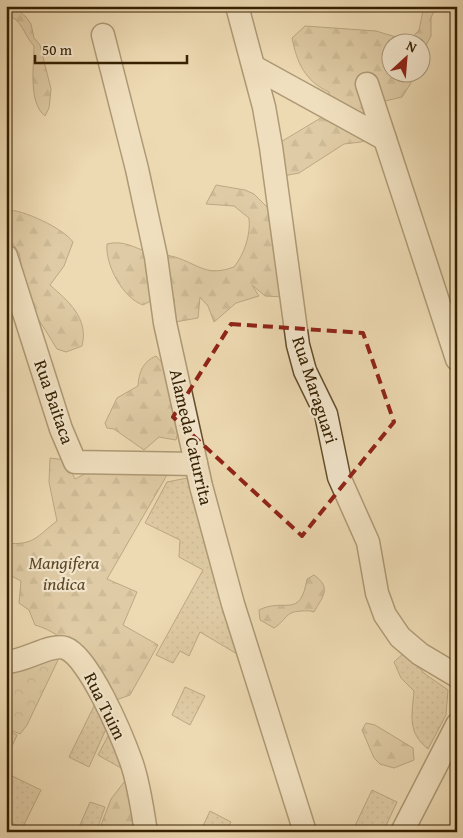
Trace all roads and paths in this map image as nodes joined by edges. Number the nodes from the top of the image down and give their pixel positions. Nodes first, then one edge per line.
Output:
1 (237, 6) edge
2 (102, 35) dead end
3 (254, 67) junction
4 (367, 84) dead end
5 (385, 138) junction
6 (6, 256) edge
7 (457, 359) edge
8 (196, 464) junction
9 (6, 662) edge
10 (457, 676) edge
11 (457, 725) edge
12 (146, 832) edge
13 (305, 832) edge
14 (402, 832) edge

1 - 3 street, Rua Maraguari
2 - 8 street, Alameda Caturrita
3 - 5 street
3 - 10 street, Rua Maraguari
4 - 5 street
5 - 7 street
6 - 8 street, Rua Baitaca
8 - 13 street, Alameda Caturrita
9 - 12 street, Rua Tuim
11 - 14 street

